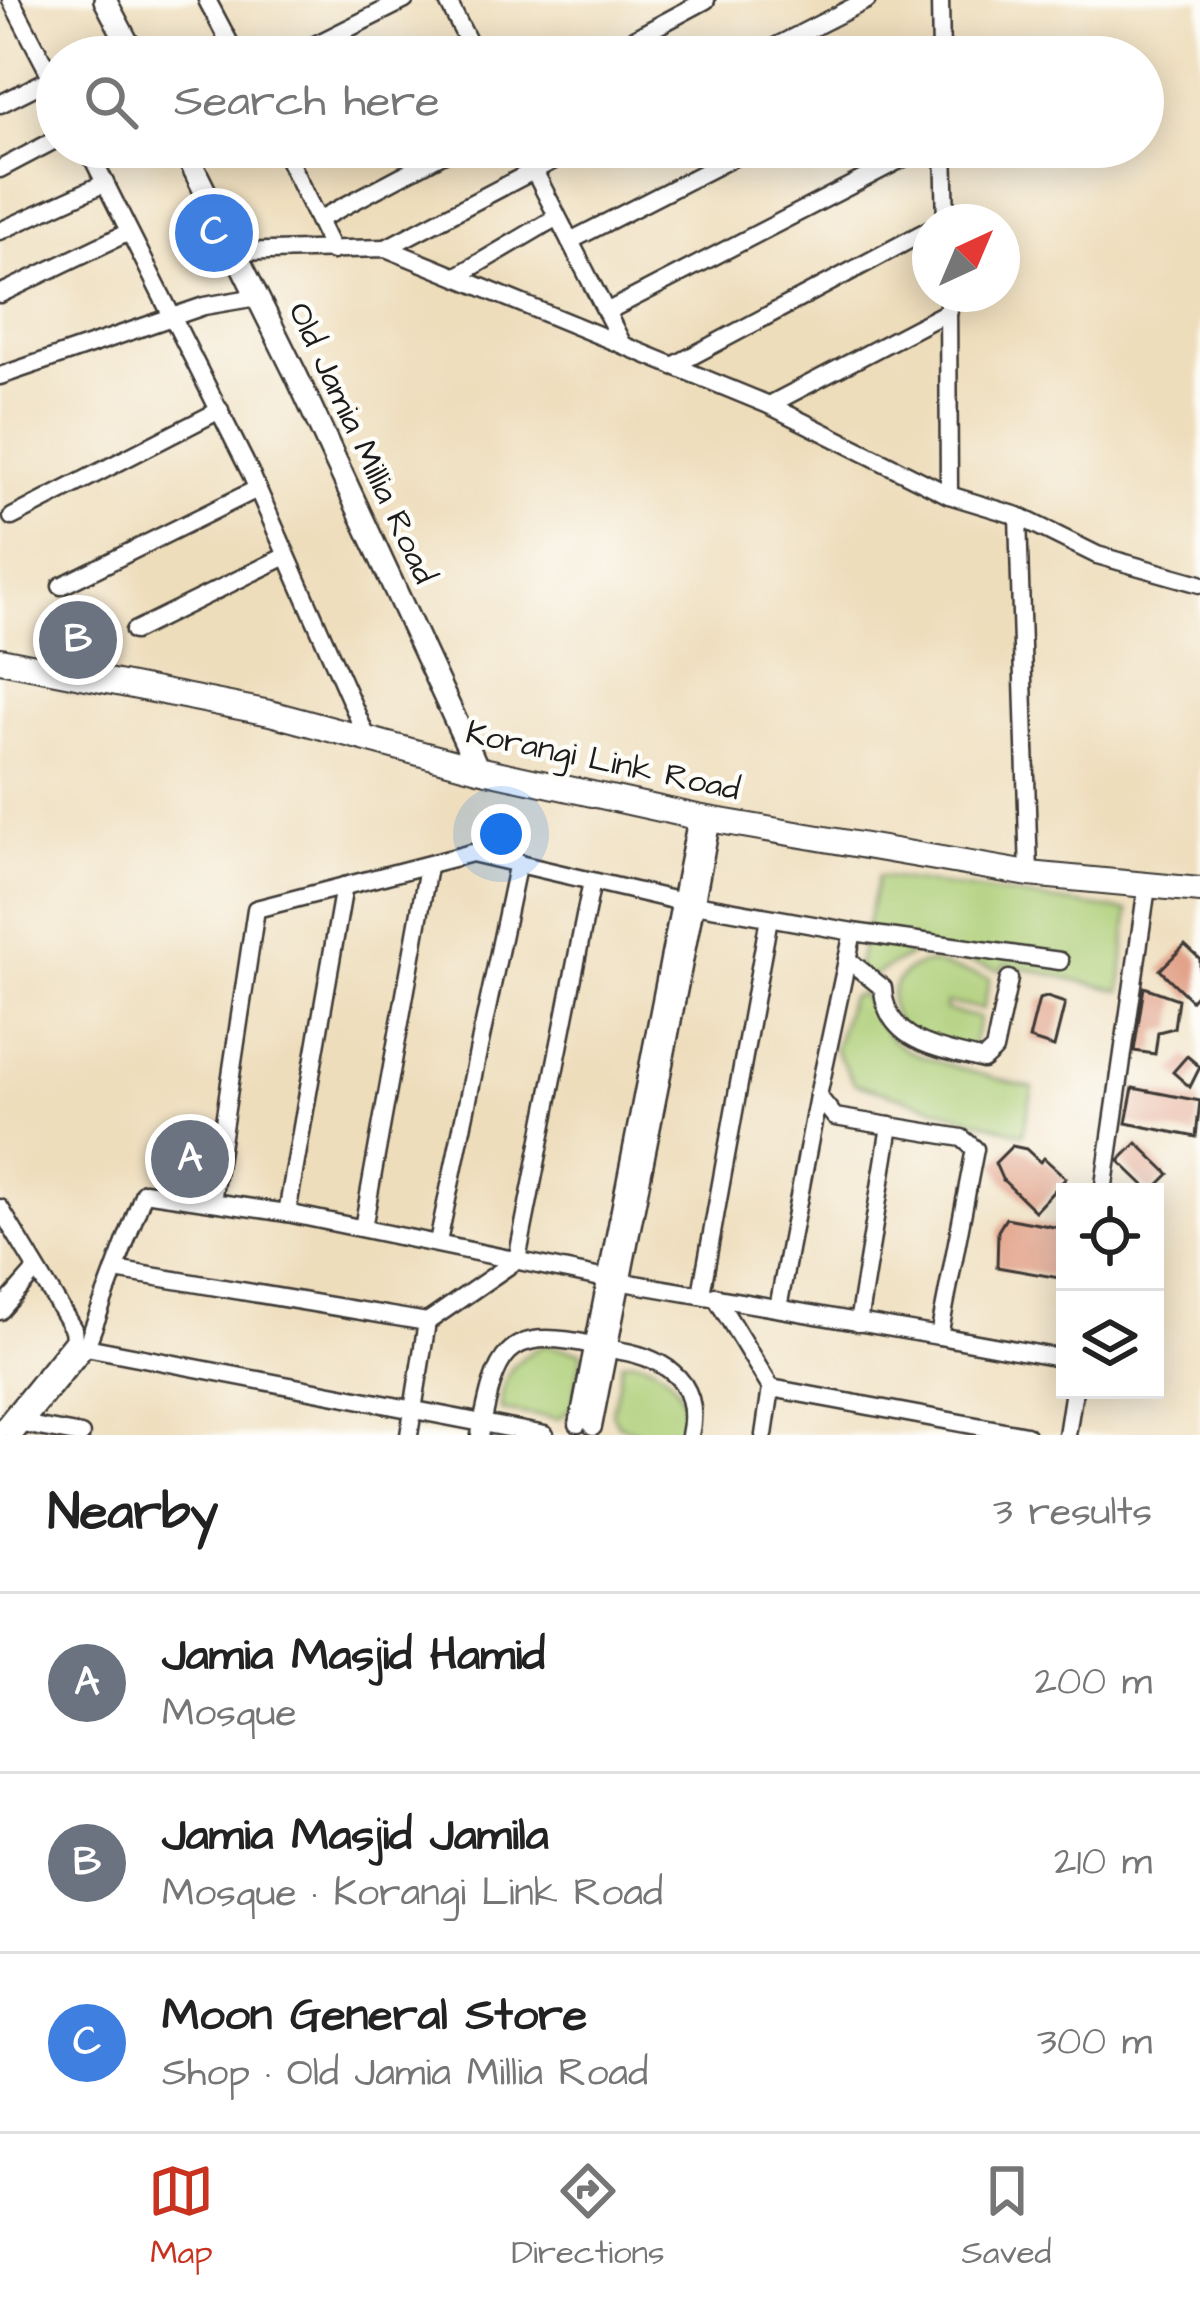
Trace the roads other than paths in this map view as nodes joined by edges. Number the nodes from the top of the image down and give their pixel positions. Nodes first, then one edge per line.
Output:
1 (11, 0) edge
2 (105, 0) edge
3 (230, 0) edge
4 (405, 0) edge
5 (447, 0) edge
6 (706, 0) edge
7 (867, 0) edge
8 (940, 0) edge
9 (210, 5) edge
10 (124, 36) edge
11 (226, 36) edge
12 (333, 36) edge
13 (461, 36) edge
14 (639, 36) edge
15 (796, 36) edge
16 (939, 36) edge
17 (36, 48) edge
18 (36, 90) edge
19 (0, 104) edge
20 (36, 150) edge
21 (98, 168) edge
22 (194, 168) edge
23 (292, 168) edge
24 (416, 168) edge
25 (538, 168) edge
26 (713, 168) edge
27 (884, 168) edge
28 (943, 168) edge
29 (0, 169) edge
30 (534, 170) junction
31 (105, 183) junction
32 (942, 204) edge
33 (557, 217) junction
34 (318, 220) junction
35 (0, 231) edge
36 (129, 232) junction
37 (912, 238) edge
38 (570, 241) junction
39 (386, 248) junction
40 (333, 251) junction
41 (236, 252) junction
42 (457, 276) junction
43 (0, 294) edge
44 (257, 297) junction
45 (606, 312) junction
46 (932, 312) edge
47 (949, 312) edge
48 (174, 316) junction
49 (622, 345) junction
50 (673, 366) junction
51 (0, 376) edge
52 (769, 405) junction
53 (220, 410) junction
54 (257, 489) junction
55 (949, 495) junction
56 (1018, 516) junction
57 (12, 517) dead end
58 (286, 556) junction
59 (1200, 584) edge
60 (61, 586) dead end
61 (134, 631) dead end
62 (0, 660) edge
63 (369, 743) junction
64 (478, 769) junction
65 (705, 818) junction
66 (518, 862) junction
67 (428, 867) junction
68 (1029, 874) junction
69 (592, 881) junction
70 (344, 886) junction
71 (1147, 887) junction
72 (1200, 890) edge
73 (685, 902) junction
74 (769, 918) junction
75 (853, 932) junction
76 (847, 958) junction
77 (1060, 962) dead end
78 (1010, 979) dead end
79 (818, 1096) junction
80 (890, 1126) junction
81 (1104, 1183) edge
82 (212, 1202) junction
83 (0, 1208) edge
84 (286, 1213) junction
85 (363, 1228) junction
86 (438, 1242) junction
87 (517, 1260) junction
88 (36, 1270) junction
89 (115, 1270) junction
90 (614, 1280) junction
91 (708, 1295) junction
92 (778, 1308) junction
93 (0, 1311) edge
94 (428, 1322) junction
95 (858, 1323) junction
96 (939, 1336) junction
97 (86, 1347) junction
98 (601, 1347) junction
99 (1056, 1357) edge
100 (771, 1388) junction
101 (1073, 1399) edge
102 (413, 1410) junction
103 (13, 1418) edge
104 (482, 1429) edge
105 (0, 1430) edge
106 (584, 1430) edge
107 (81, 1435) edge
108 (409, 1435) edge
109 (545, 1435) edge
110 (690, 1435) edge
111 (764, 1435) edge
112 (1026, 1435) edge
113 (1067, 1435) edge

1 - 17 street
2 - 10 street
3 - 9 street
4 - 12 street
5 - 13 street
6 - 14 street
7 - 15 street
8 - 16 street
9 - 11 street
18 - 19 street
20 - 29 street
21 - 31 street
22 - 41 street, Old Jamia Millia Road
23 - 34 street
24 - 34 street
25 - 30 street
26 - 38 street
27 - 45 street
28 - 32 street
30 - 33 street
30 - 39 street
31 - 35 street
31 - 36 street
33 - 38 street
33 - 42 street
34 - 40 street
36 - 43 street
36 - 48 street
37 - 50 street
38 - 45 street
39 - 40 street
39 - 42 street
40 - 41 street
41 - 44 street, Old Jamia Millia Road
42 - 49 street
44 - 48 street
44 - 64 street, Old Jamia Millia Road
45 - 49 street
46 - 52 street
47 - 55 street
48 - 51 street
48 - 53 street
49 - 50 street
50 - 52 street
52 - 55 street
53 - 54 street
53 - 57 street
54 - 58 street
54 - 60 street
55 - 56 street
56 - 59 street
56 - 68 street
58 - 61 street
58 - 63 street
62 - 63 main road, Korangi Link Road
63 - 64 main road, Korangi Link Road
64 - 65 main road, Korangi Link Road
65 - 68 main road, Korangi Link Road
65 - 73 street
66 - 67 street
66 - 69 street
66 - 86 street
67 - 70 street
67 - 85 street
68 - 71 main road, Korangi Link Road
69 - 73 street
69 - 87 street
70 - 82 street
70 - 84 street
71 - 72 main road, Korangi Link Road
71 - 81 street
73 - 74 street
73 - 90 street
74 - 75 street
74 - 91 street
75 - 76 street
75 - 77 street
76 - 78 street
76 - 79 street
79 - 80 street
79 - 92 street
80 - 95 street
80 - 96 street
82 - 84 street
82 - 89 street
83 - 88 street
84 - 85 street
85 - 86 street
86 - 87 street
87 - 90 street
87 - 94 street
88 - 93 street
88 - 103 street
89 - 94 street
89 - 97 street
90 - 91 street
90 - 98 street
91 - 92 street
91 - 100 street
92 - 95 street
94 - 102 street
95 - 96 street
96 - 99 street
97 - 102 street
97 - 103 street
98 - 104 street
98 - 106 street
98 - 110 street
100 - 111 street
100 - 112 street
101 - 113 street
102 - 104 street
102 - 108 street
103 - 105 street
103 - 107 street
104 - 109 street

